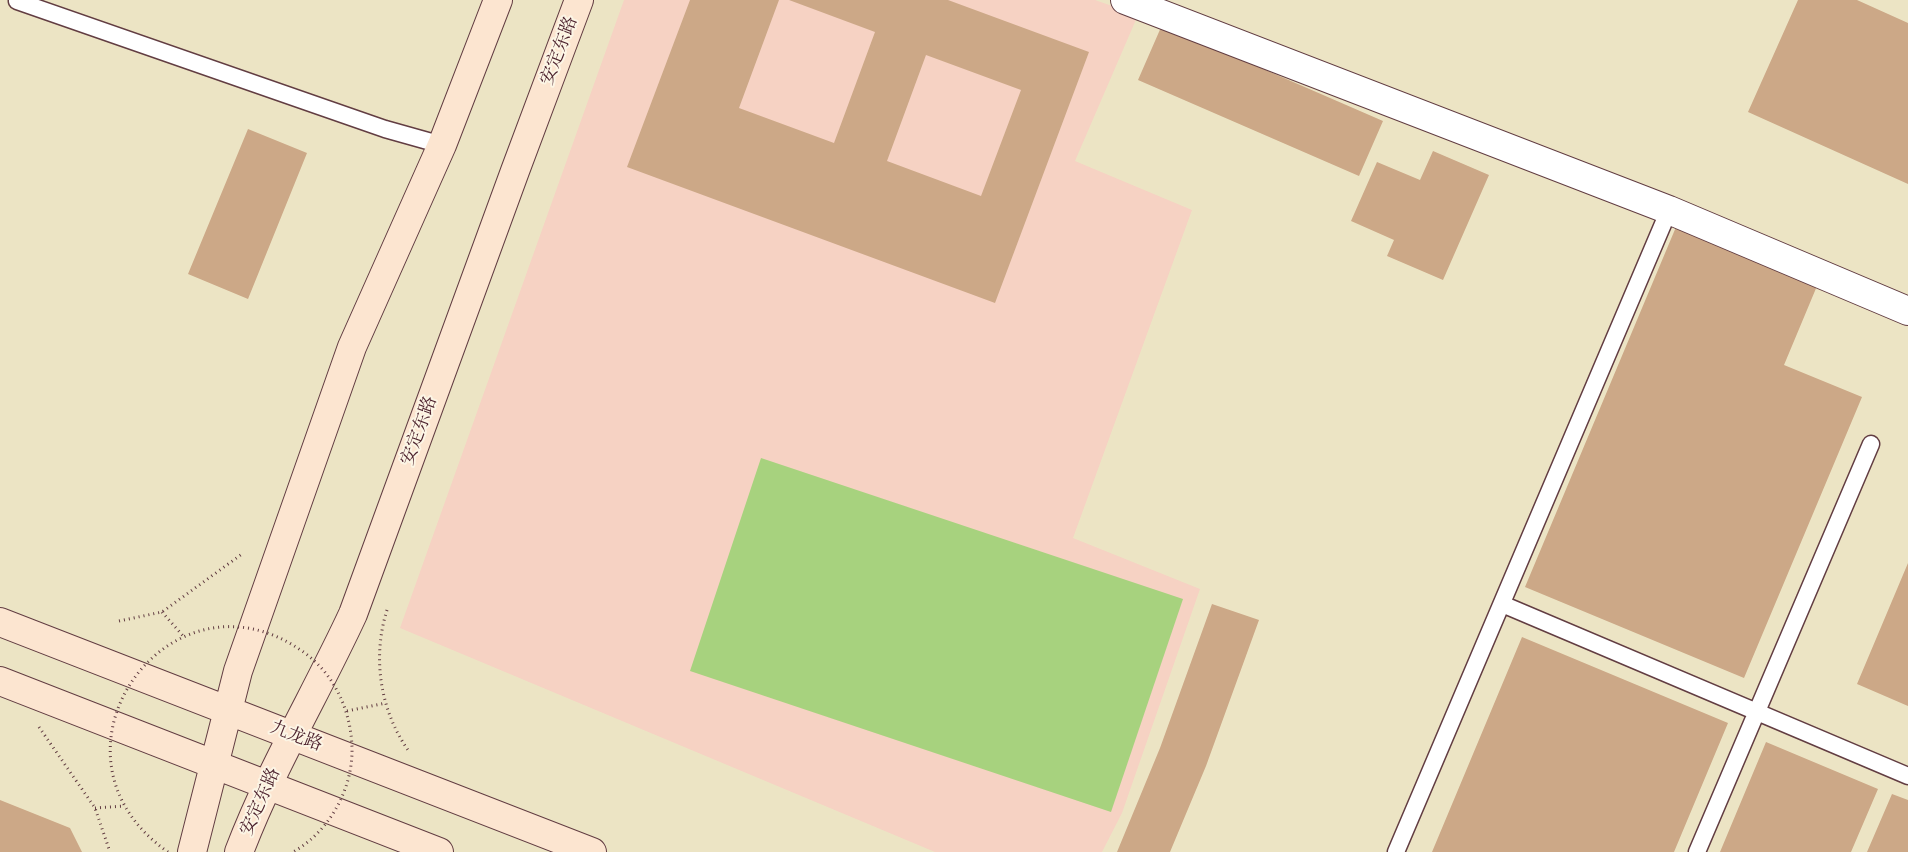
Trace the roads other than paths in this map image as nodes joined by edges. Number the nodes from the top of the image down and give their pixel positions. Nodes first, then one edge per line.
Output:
1 (498, 0) edge
2 (579, 0) edge
3 (1125, 0) edge
4 (17, 1) edge
5 (442, 145) junction
6 (1669, 210) junction
7 (1908, 311) edge
8 (1870, 444) dead end
9 (1502, 604) junction
10 (0, 622) edge
11 (0, 681) edge
12 (228, 711) junction
13 (1757, 712) junction
14 (291, 735) junction
15 (214, 765) junction
16 (1908, 776) edge
17 (267, 786) junction
18 (192, 852) edge
19 (240, 852) edge
20 (439, 852) edge
21 (592, 852) edge
22 (1396, 852) edge
23 (1697, 852) edge

1 - 5 main road
2 - 14 main road, 安定东路
3 - 6 street
4 - 5 lane
5 - 12 main road
6 - 7 street
6 - 9 lane
8 - 13 lane
9 - 13 lane
9 - 22 lane
10 - 12 main road, 九龙路
11 - 15 main road
12 - 14 main road, 九龙路
12 - 15 main road
13 - 16 lane
13 - 23 lane
14 - 17 main road, 安定东路
14 - 21 main road, 九龙路
15 - 17 main road
15 - 18 main road
17 - 19 main road, 安定东路
17 - 20 main road

